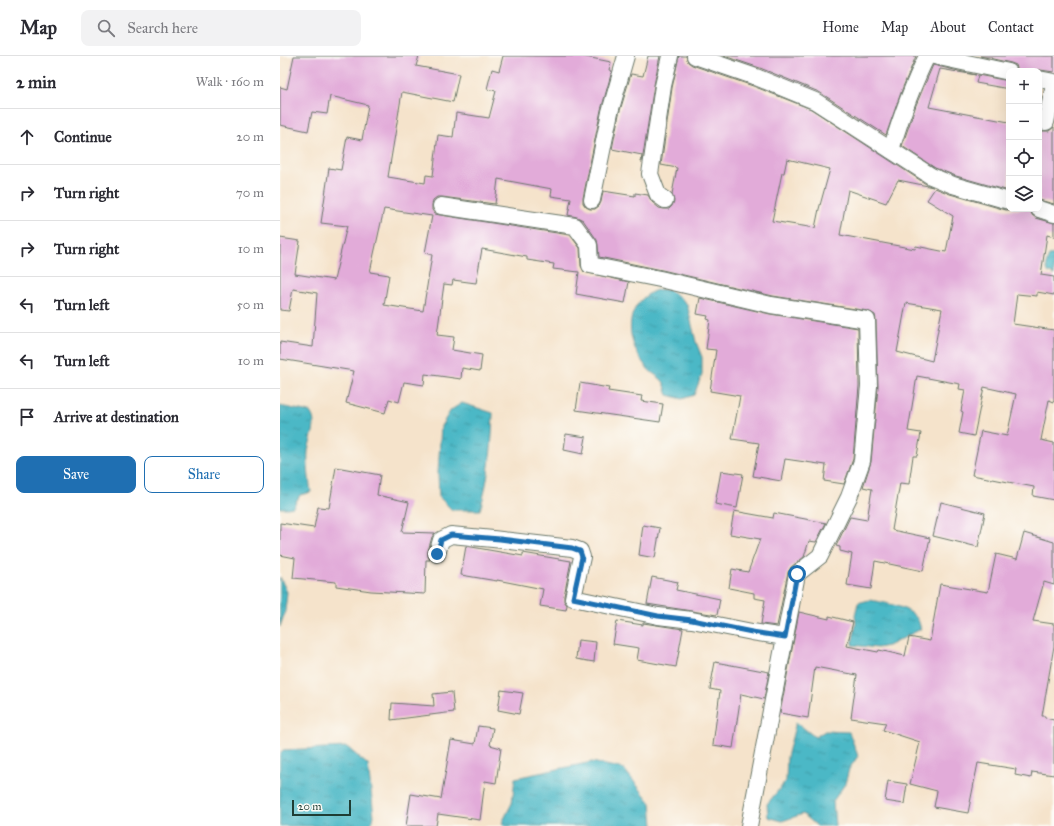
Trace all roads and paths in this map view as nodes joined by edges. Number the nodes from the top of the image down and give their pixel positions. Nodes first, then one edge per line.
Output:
1 (626, 56) edge
2 (670, 56) edge
3 (695, 56) edge
4 (927, 56) edge
5 (934, 56) edge
6 (1006, 71) edge
7 (1042, 80) edge
8 (1054, 83) edge
9 (1042, 121) edge
10 (891, 150) junction
11 (592, 200) dead end
12 (665, 200) dead end
13 (1006, 200) edge
14 (441, 206) dead end
15 (1042, 210) edge
16 (1054, 214) edge
17 (437, 554) dead end
18 (785, 637) junction
19 (749, 826) edge

1 - 11 street
2 - 12 street
3 - 10 street
4 - 10 street
5 - 6 street
7 - 8 street
8 - 9 street
10 - 13 street
14 - 18 street
15 - 16 street
17 - 18 street
18 - 19 street

